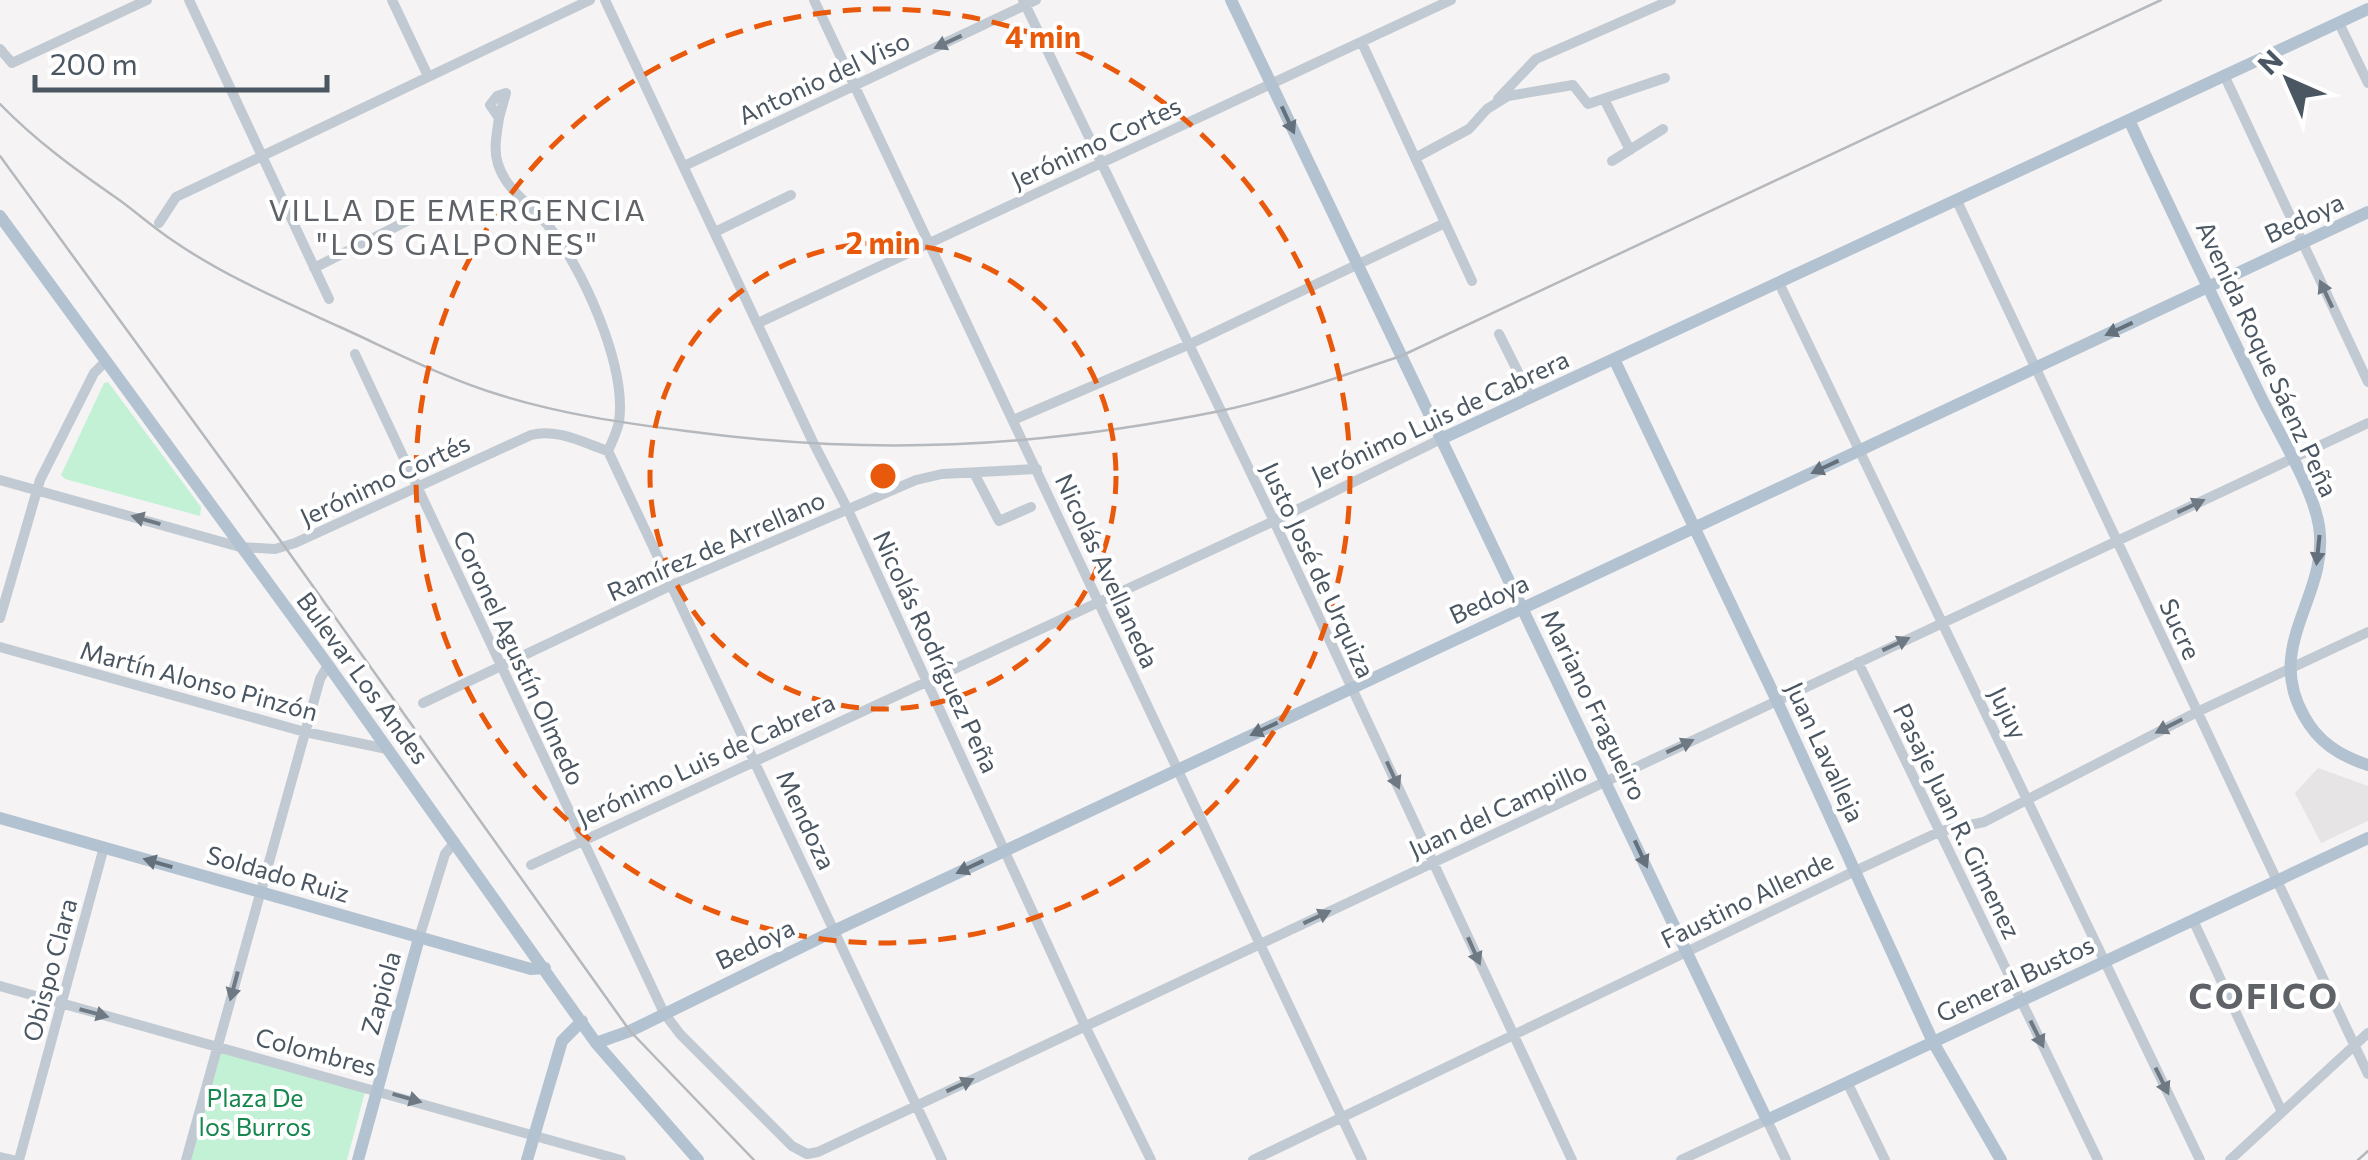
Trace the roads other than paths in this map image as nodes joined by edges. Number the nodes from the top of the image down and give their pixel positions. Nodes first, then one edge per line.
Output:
1 (148, 0) edge
2 (189, 0) edge
3 (392, 0) edge
4 (590, 0) edge
5 (605, 0) edge
6 (814, 0) edge
7 (1231, 0) edge
8 (1671, 0) edge
9 (1447, 1) edge
10 (1028, 2) edge
11 (2368, 10) edge
12 (2339, 23) junction
13 (1362, 42) junction
14 (0, 49) edge
15 (428, 76) junction
16 (2225, 77) junction
17 (1665, 78) dead end
18 (1271, 84) junction
19 (2368, 84) edge
20 (855, 86) junction
21 (1604, 99) junction
22 (1494, 103) junction
23 (499, 118) dead end
24 (2130, 122) junction
25 (1662, 129) dead end
26 (1630, 150) junction
27 (259, 154) junction
28 (1416, 157) junction
29 (1612, 161) dead end
30 (1101, 163) junction
31 (684, 166) junction
32 (791, 196) dead end
33 (1957, 201) junction
34 (2368, 212) edge
35 (0, 216) edge
36 (409, 220) dead end
37 (160, 223) dead end
38 (1445, 223) junction
39 (715, 232) junction
40 (930, 243) junction
41 (2302, 243) junction
42 (1357, 264) junction
43 (314, 268) junction
44 (1472, 281) dead end
45 (1779, 283) junction
46 (2207, 288) junction
47 (329, 298) dead end
48 (758, 324) junction
49 (1499, 334) dead end
50 (1188, 345) junction
51 (356, 354) dead end
52 (1614, 359) junction
53 (106, 361) junction
54 (2034, 368) junction
55 (2368, 382) edge
56 (1531, 398) junction
57 (1014, 420) junction
58 (2368, 422) edge
59 (1441, 439) junction
60 (1860, 450) junction
61 (608, 451) junction
62 (2291, 459) junction
63 (1036, 468) junction
64 (974, 473) junction
65 (0, 480) edge
66 (417, 486) junction
67 (36, 490) junction
68 (1031, 507) dead end
69 (848, 510) junction
70 (1274, 521) junction
71 (1694, 528) junction
72 (2116, 541) junction
73 (240, 547) junction
74 (672, 586) junction
75 (1098, 600) junction
76 (1522, 608) junction
77 (0, 618) edge
78 (1942, 623) junction
79 (2368, 632) edge
80 (0, 647) edge
81 (1858, 662) junction
82 (328, 665) junction
83 (501, 666) junction
84 (2288, 669) junction
85 (927, 682) junction
86 (1352, 688) junction
87 (1776, 701) junction
88 (423, 703) dead end
89 (2197, 712) junction
90 (305, 732) junction
91 (388, 749) junction
92 (755, 759) junction
93 (2368, 765) edge
94 (1179, 769) junction
95 (1607, 781) junction
96 (2028, 799) junction
97 (0, 818) edge
98 (1941, 831) junction
99 (2368, 838) edge
100 (454, 842) junction
101 (582, 844) junction
102 (104, 847) junction
103 (1004, 851) junction
104 (1434, 862) junction
105 (531, 865) dead end
106 (1856, 871) junction
107 (2277, 881) junction
108 (260, 892) junction
109 (2193, 920) junction
110 (836, 930) junction
111 (420, 938) junction
112 (1261, 944) junction
113 (1686, 952) junction
114 (2105, 961) junction
115 (544, 968) junction
116 (0, 986) edge
117 (2021, 1001) junction
118 (62, 1004) junction
119 (664, 1013) junction
120 (582, 1021) junction
121 (1085, 1026) junction
122 (630, 1031) junction
123 (2368, 1033) edge
124 (1512, 1036) junction
125 (596, 1042) junction
126 (1933, 1042) junction
127 (2355, 1046) junction
128 (217, 1047) junction
129 (608, 1058) junction
130 (2368, 1074) edge
131 (1847, 1082) junction
132 (377, 1089) junction
133 (917, 1105) junction
134 (2282, 1112) junction
135 (1342, 1118) junction
136 (1767, 1120) junction
137 (533, 1134) junction
138 (807, 1154) joint
139 (0, 1156) edge
140 (696, 1159) edge
141 (16, 1160) edge
142 (186, 1160) edge
143 (358, 1160) edge
144 (527, 1160) edge
145 (622, 1160) edge
146 (942, 1160) edge
147 (1150, 1160) edge
148 (1252, 1160) edge
149 (1362, 1160) edge
150 (1572, 1160) edge
151 (1681, 1160) edge
152 (1786, 1160) edge
153 (1885, 1160) edge
154 (2001, 1160) edge
155 (2098, 1160) edge
156 (2200, 1160) edge
157 (2230, 1160) edge

1 - 14 street
2 - 27 street
3 - 15 street
4 - 15 street
5 - 31 street, Nicolás Rodríguez Peña
6 - 20 street, Nicolás Avellaneda
7 - 18 main road, Mariano Fragueiro
8 - 22 street
9 - 13 street, Jerónimo Cortes
10 -> 20 street, Antonio del Viso
10 - 30 street, Justo José de Urquiza
11 - 12 main road, Jerónimo Luis de Cabrera
12 - 16 main road, Jerónimo Luis de Cabrera
12 - 19 street
13 - 18 street, Jerónimo Cortes
13 - 28 street
15 - 27 street
16 - 24 main road, Jerónimo Luis de Cabrera
16 - 41 street
17 - 21 street
18 - 30 street, Jerónimo Cortes
18 -> 42 main road, Mariano Fragueiro
20 - 31 street, Antonio del Viso
20 - 40 street, Nicolás Avellaneda
21 - 22 street
21 - 26 street
22 - 28 street
23 - 61 street
24 - 33 main road, Jerónimo Luis de Cabrera
24 - 46 main road, Avenida Roque Sáenz Peña
25 - 26 street
26 - 29 street
27 - 37 street
27 - 43 street
28 - 38 street
30 - 40 street, Jerónimo Cortes
30 - 50 street, Justo José de Urquiza
31 - 39 street, Nicolás Rodríguez Peña
32 - 39 street
33 - 45 main road, Jerónimo Luis de Cabrera
33 - 54 street, Sucre
34 - 41 main road, Bedoya
35 - 53 main road, Bulevar Los Andes
36 - 43 street
38 - 42 street
38 - 44 street
39 - 48 street, Nicolás Rodríguez Peña
40 - 48 street, Jerónimo Cortes
40 - 57 street, Nicolás Avellaneda
41 - 46 main road, Bedoya
55 -> 41 street
42 - 50 street
42 - 59 main road, Mariano Fragueiro
43 - 47 street
45 - 52 main road, Jerónimo Luis de Cabrera
45 - 60 street, Jujuy
46 -> 54 main road, Bedoya
46 - 62 main road, Avenida Roque Sáenz Peña
48 - 69 street, Nicolás Rodríguez Peña
49 - 56 street
50 - 57 street
50 - 70 street, Justo José de Urquiza
51 - 66 street, Coronel Agustín Olmedo
52 - 56 main road, Jerónimo Luis de Cabrera
52 - 71 main road, Juan Lavalleja
53 - 67 street
53 - 73 main road, Bulevar Los Andes
54 - 60 main road, Bedoya
54 - 72 street, Sucre
56 - 59 main road, Jerónimo Luis de Cabrera
57 - 63 street, Nicolás Avellaneda
58 - 62 street, Juan del Campillo
59 - 70 street, Jerónimo Luis de Cabrera
59 - 76 main road, Mariano Fragueiro
60 -> 71 main road, Bedoya
60 - 78 street, Jujuy
61 - 66 street, Jerónimo Cortés
61 - 74 street, Mendoza
72 -> 62 street, Juan del Campillo
62 -> 84 main road, Avenida Roque Sáenz Peña
63 - 64 street, Ramírez de Arrellano
63 - 75 street, Nicolás Avellaneda
64 - 68 street
64 - 69 street, Ramírez de Arrellano
65 - 67 street, Jerónimo Cortés
66 - 73 street, Jerónimo Cortés
66 - 83 street, Coronel Agustín Olmedo
73 -> 67 street, Jerónimo Cortés
67 - 77 street
69 - 74 street, Ramírez de Arrellano
69 - 85 street, Nicolás Rodríguez Peña
70 - 75 street, Jerónimo Luis de Cabrera
70 - 86 street, Justo José de Urquiza
71 - 76 main road, Bedoya
71 - 87 main road, Juan Lavalleja
72 - 78 street, Juan del Campillo
72 - 89 street, Sucre
73 - 82 main road, Bulevar Los Andes
74 - 83 street, Ramírez de Arrellano
74 - 92 street, Mendoza
75 - 85 street, Jerónimo Luis de Cabrera
75 - 94 street, Nicolás Avellaneda
76 - 86 main road, Bedoya
76 - 95 main road, Mariano Fragueiro
81 -> 78 street, Juan del Campillo
78 - 96 street, Jujuy
79 - 84 street, Faustino Allende
80 - 90 street, Martín Alonso Pinzón
81 - 87 street, Juan del Campillo
81 - 98 street, Pasaje Juan R. Gimenez
82 - 90 street
82 - 91 main road, Bulevar Los Andes
83 - 88 street, Ramírez de Arrellano
83 - 101 street, Coronel Agustín Olmedo
84 - 89 street, Faustino Allende
84 - 93 main road
85 - 92 street, Jerónimo Luis de Cabrera
85 - 103 street, Nicolás Rodríguez Peña
86 -> 94 main road, Bedoya
86 -> 104 street, Justo José de Urquiza
95 -> 87 street, Juan del Campillo
87 - 106 main road, Juan Lavalleja
89 -> 96 street, Faustino Allende
89 - 107 street, Sucre
90 - 91 street, Martín Alonso Pinzón
90 - 108 street
91 - 100 main road, Bulevar Los Andes
92 - 101 street, Jerónimo Luis de Cabrera
92 - 110 street, Mendoza
94 - 103 main road, Bedoya
94 - 112 street, Nicolás Avellaneda
95 - 104 street, Juan del Campillo
95 -> 113 main road, Mariano Fragueiro
96 - 98 street, Faustino Allende
96 - 114 street, Jujuy
97 - 102 main road, Soldado Ruiz
98 - 106 street, Faustino Allende
98 - 117 street, Pasaje Juan R. Gimenez
99 - 107 main road, General Bustos
100 - 111 street, Zapiola
100 - 115 main road, Bulevar Los Andes
101 - 105 street, Jerónimo Luis de Cabrera
101 - 119 street, Coronel Agustín Olmedo
108 -> 102 main road, Soldado Ruiz
102 - 118 street, Obispo Clara
103 -> 110 main road, Bedoya
103 - 121 street, Nicolás Rodríguez Peña
112 -> 104 street, Juan del Campillo
104 -> 124 street, Justo José de Urquiza
106 - 113 street, Faustino Allende
106 - 126 main road, Juan Lavalleja
107 - 109 main road, General Bustos
107 - 127 street, Sucre
108 - 111 main road, Soldado Ruiz
108 -> 128 street
109 - 114 main road, General Bustos
109 - 134 street
110 - 119 main road, Bedoya
110 - 133 street, Mendoza
111 - 115 main road, Soldado Ruiz
111 - 132 main road, Zapiola
112 - 121 street, Juan del Campillo
112 - 135 street, Nicolás Avellaneda
113 - 124 street, Faustino Allende
113 - 136 main road, Mariano Fragueiro
114 - 117 main road, General Bustos
114 -> 156 street, Jujuy
115 - 120 main road, Bulevar Los Andes
116 - 118 street, Colombres
117 - 126 main road, General Bustos
117 -> 155 street, Pasaje Juan R. Gimenez
118 -> 128 street, Colombres
118 - 141 street, Obispo Clara
119 - 122 main road, Bedoya
119 - 138 street, Coronel Agustín Olmedo
120 - 125 main road, Bulevar Los Andes
120 - 137 main road
133 -> 121 street, Juan del Campillo
121 - 147 street, Nicolás Rodríguez Peña
122 - 125 main road, Bedoya
122 - 129 main road, Bedoya
123 - 127 street
124 - 135 street, Faustino Allende
124 - 150 street, Justo José de Urquiza
125 - 129 main road, Bulevar Los Andes
126 - 131 main road, General Bustos
126 - 154 main road, Juan Lavalleja
127 - 130 street, Sucre
127 - 134 street
128 - 132 street, Colombres
128 - 142 street
129 - 140 main road, Bulevar Los Andes
131 - 136 main road, General Bustos
131 - 153 street
132 -> 137 street, Colombres
132 - 143 main road, Zapiola
133 - 138 street, Juan del Campillo
133 - 146 street, Mendoza
134 - 157 street
135 - 148 street, Faustino Allende
135 - 149 street, Nicolás Avellaneda
136 - 151 street, General Bustos
136 - 152 street, Mariano Fragueiro
137 - 144 main road
137 - 145 street, Colombres
139 - 141 street

